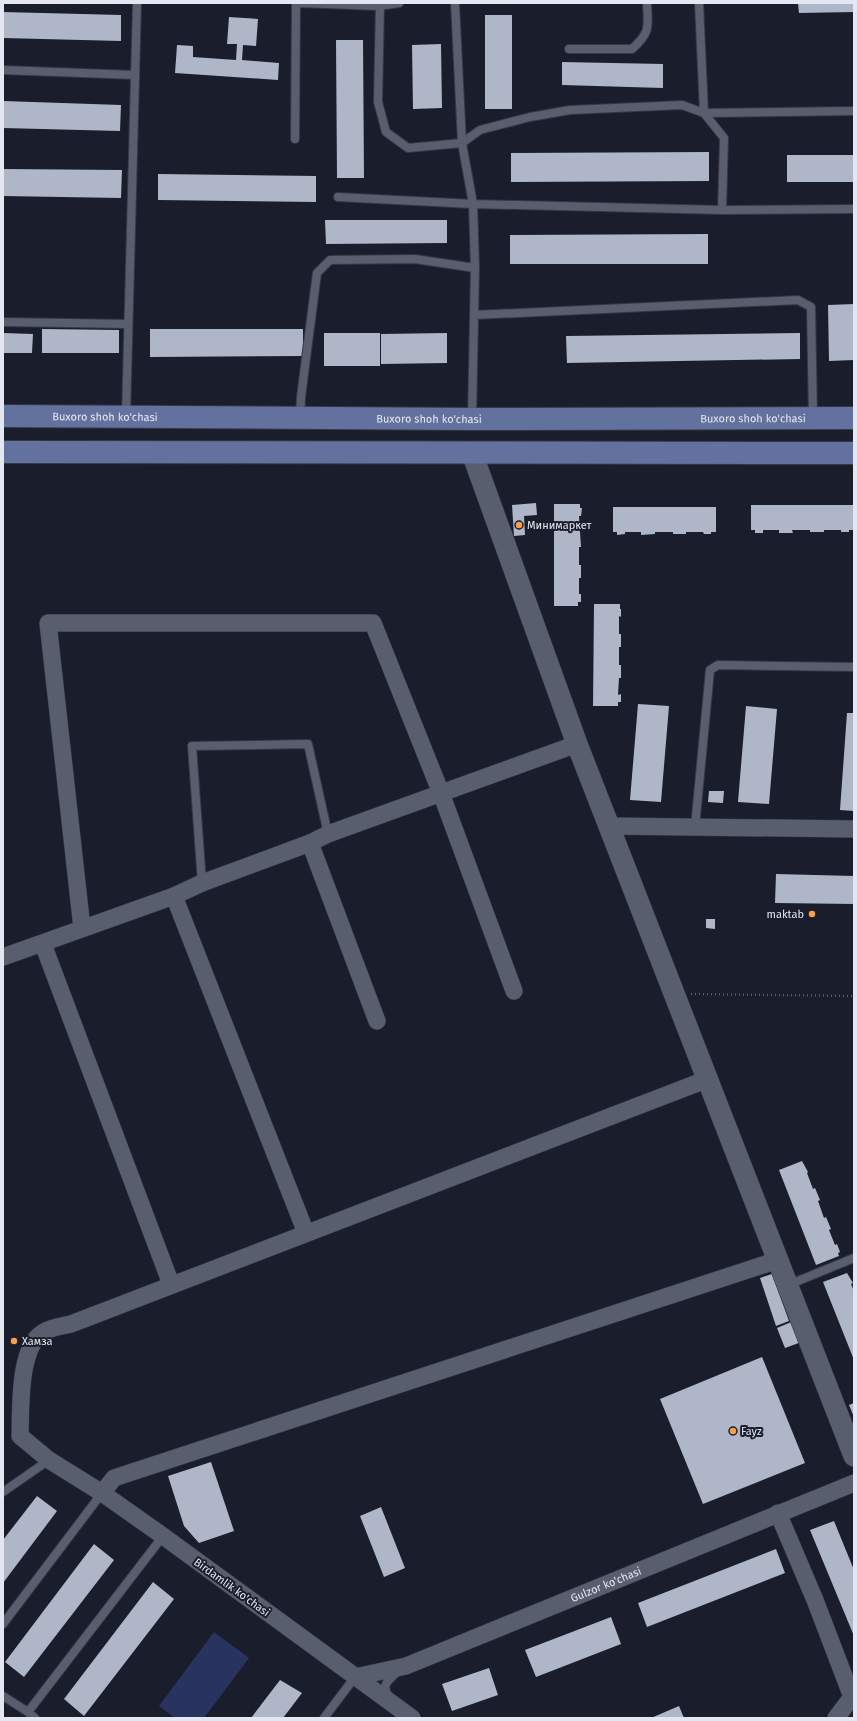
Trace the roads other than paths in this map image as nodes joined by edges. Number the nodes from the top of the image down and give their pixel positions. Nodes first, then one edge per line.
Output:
1 (137, 3) edge
2 (296, 3) edge
3 (300, 3) edge
4 (399, 3) edge
5 (455, 3) edge
6 (647, 3) edge
7 (699, 3) edge
8 (379, 4) edge
9 (569, 49) dead end
10 (3, 70) edge
11 (135, 75) junction
12 (854, 111) edge
13 (704, 113) junction
14 (295, 139) dead end
15 (462, 144) junction
16 (338, 196) dead end
17 (473, 204) junction
18 (854, 209) edge
19 (722, 210) junction
20 (475, 268) junction
21 (474, 315) junction
22 (3, 322) edge
23 (128, 324) junction
24 (3, 416) edge
25 (126, 416) junction
26 (300, 417) junction
27 (472, 418) junction
28 (813, 418) junction
29 (854, 418) edge
30 (3, 452) edge
31 (472, 453) junction
32 (854, 453) edge
33 (854, 668) edge
34 (577, 744) junction
35 (441, 793) junction
36 (610, 826) junction
37 (696, 827) junction
38 (854, 829) edge
39 (328, 834) junction
40 (310, 843) junction
41 (202, 883) junction
42 (174, 896) junction
43 (82, 928) junction
44 (44, 944) junction
45 (3, 957) edge
46 (514, 991) dead end
47 (377, 1020) dead end
48 (708, 1079) junction
49 (306, 1233) junction
50 (854, 1258) edge
51 (778, 1260) junction
52 (171, 1284) junction
53 (788, 1285) junction
54 (854, 1456) edge
55 (49, 1460) junction
56 (854, 1483) edge
57 (3, 1492) edge
58 (102, 1493) junction
59 (778, 1513) junction
60 (163, 1536) junction
61 (3, 1624) edge
62 (406, 1666) junction
63 (355, 1677) junction
64 (3, 1696) edge
65 (394, 1705) junction
66 (848, 1706) edge
67 (28, 1712) junction
68 (35, 1718) edge
69 (324, 1718) edge
70 (412, 1718) edge

1 - 11 lane
2 - 14 lane
3 - 8 lane
4 - 8 lane
5 - 15 lane
6 - 9 lane
7 - 13 lane
8 - 15 lane
10 - 11 lane
11 - 23 lane
12 - 13 lane
13 - 15 lane
13 - 19 lane
15 - 17 lane
16 - 17 lane
17 - 19 lane
17 - 20 lane
18 - 19 lane
20 - 21 lane
20 - 26 lane
21 - 27 lane
21 - 28 lane
22 - 23 lane
23 - 25 lane
24 - 25 main road, Buxoro shoh ko'chasi
25 - 26 main road, Buxoro shoh ko'chasi
26 - 27 main road, Buxoro shoh ko'chasi
27 - 28 main road, Buxoro shoh ko'chasi
28 - 29 main road, Buxoro shoh ko'chasi
30 - 31 main road
31 - 32 main road
31 - 34 street
33 - 37 lane
34 - 35 street
34 - 36 street
35 - 39 street
35 - 43 street
35 - 46 street
36 - 37 street
36 - 48 street
37 - 38 street
39 - 40 street
39 - 41 lane
40 - 41 street
40 - 47 street
41 - 42 street
42 - 43 street
42 - 49 street
43 - 44 street
44 - 45 street
44 - 52 street
48 - 49 street
48 - 51 street
49 - 52 street
50 - 53 lane
51 - 53 street
51 - 58 street
52 - 55 street, Birdamlik ko'chasi
53 - 54 street
55 - 57 lane
55 - 58 street, Birdamlik ko'chasi
56 - 59 street, Gulzor ko'chasi
58 - 60 street, Birdamlik ko'chasi
58 - 61 lane
59 - 62 street, Gulzor ko'chasi
59 - 66 street
60 - 63 street, Birdamlik ko'chasi
60 - 67 lane
62 - 63 street, Gulzor ko'chasi
62 - 65 lane
63 - 65 street, Birdamlik ko'chasi
63 - 69 lane
64 - 67 lane
65 - 70 street, Birdamlik ko'chasi
67 - 68 lane

